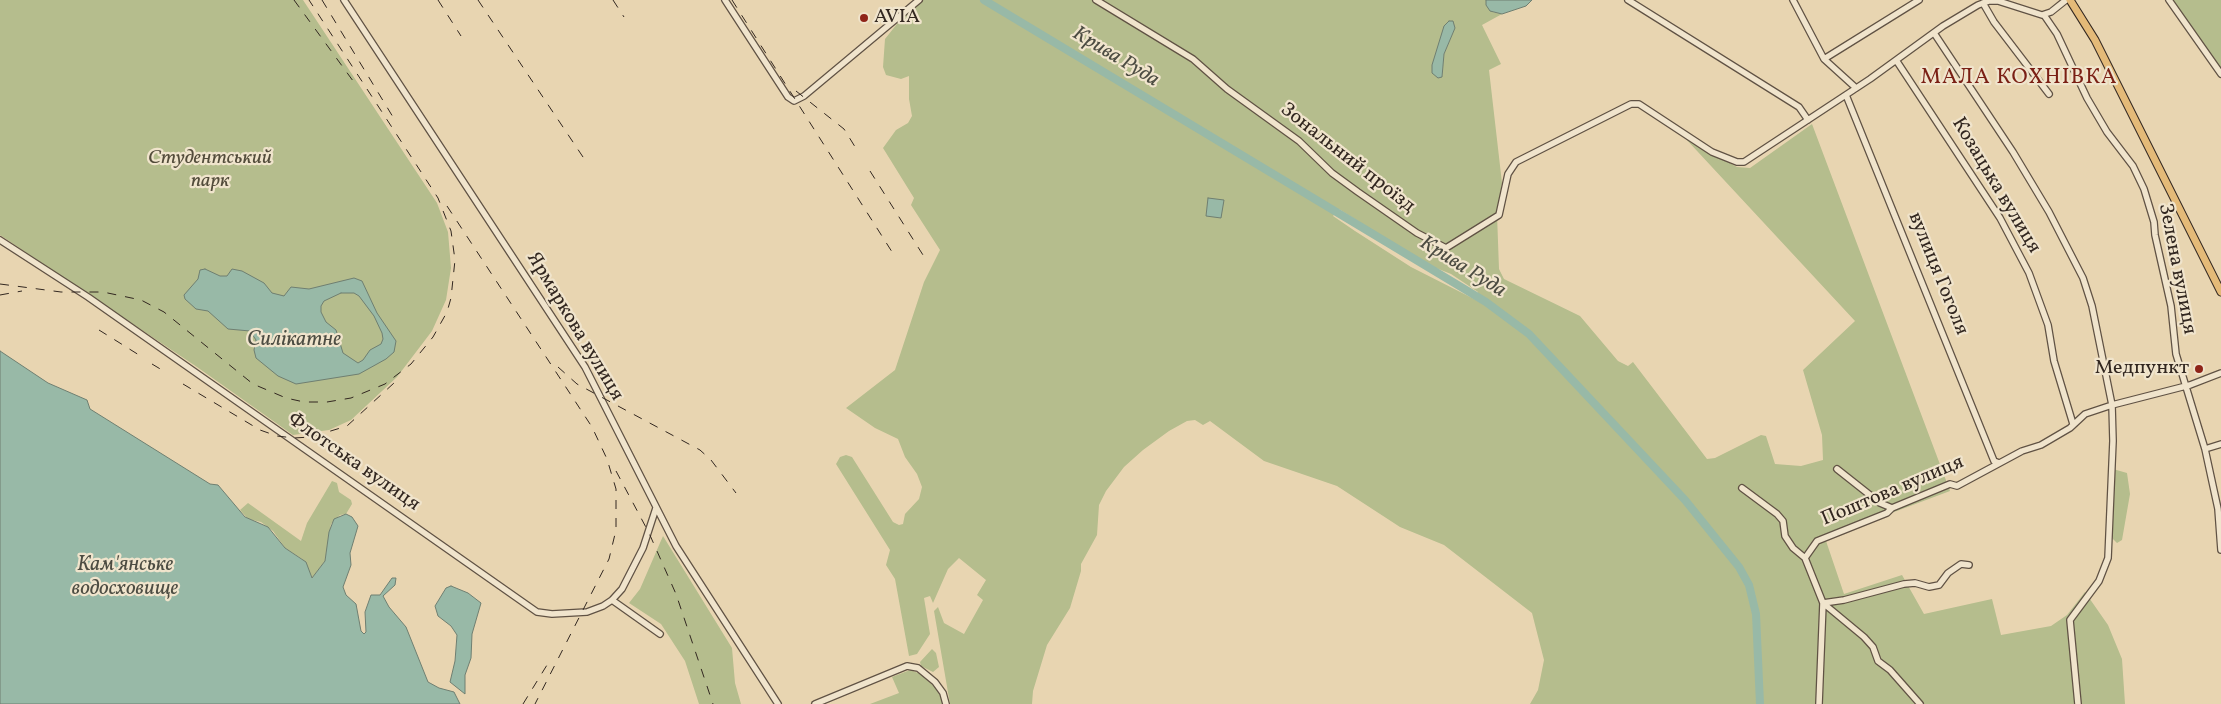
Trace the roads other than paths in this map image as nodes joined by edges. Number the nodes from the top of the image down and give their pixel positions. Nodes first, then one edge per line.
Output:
1 (344, 0) edge
2 (725, 0) edge
3 (919, 0) edge
4 (1096, 0) edge
5 (1628, 0) edge
6 (1793, 0) edge
7 (1919, 0) edge
8 (2066, 0) edge
9 (2070, 0) edge
10 (2169, 0) edge
11 (1997, 1) edge
12 (1983, 3) junction
13 (2044, 15) junction
14 (1934, 33) junction
15 (1824, 59) junction
16 (1896, 60) junction
17 (2221, 74) edge
18 (1856, 88) junction
19 (2049, 94) dead end
20 (1846, 95) junction
21 (1808, 120) junction
22 (0, 240) edge
23 (2221, 292) edge
24 (2221, 373) edge
25 (2184, 386) junction
26 (2112, 405) junction
27 (2073, 424) junction
28 (2221, 444) edge
29 (2205, 449) junction
30 (2000, 463) junction
31 (1837, 469) dead end
32 (1742, 488) dead end
33 (656, 508) junction
34 (1892, 508) junction
35 (2221, 550) edge
36 (1805, 558) junction
37 (1969, 565) dead end
38 (612, 600) junction
39 (1823, 604) junction
40 (660, 634) dead end
41 (778, 704) edge
42 (815, 704) edge
43 (946, 704) edge
44 (1819, 704) edge
45 (1920, 704) edge
46 (2078, 704) edge

1 - 33 street, Ярмаркова вулиця
2 - 3 street
4 - 21 street, Зональний проїзд
5 - 21 street
6 - 15 street
7 - 15 street
8 - 13 street
9 - 23 main road
10 - 17 street
11 - 12 street
11 - 13 street
12 - 14 street
12 - 19 street
13 - 25 street, Зелена вулиця
14 - 16 street
14 - 26 street
15 - 18 street
16 - 18 street
16 - 27 street, Козацька вулиця
18 - 20 street
20 - 21 street
20 - 30 street, вулиця Гоголя
22 - 38 street, Флотська вулиця
24 - 25 street, Поштова вулиця
25 - 26 street, Поштова вулиця
25 - 29 street, Зелена вулиця
26 - 27 street, Поштова вулиця
26 - 46 street
27 - 30 street, Поштова вулиця
28 - 29 street
29 - 35 street, Зелена вулиця
30 - 34 street, Поштова вулиця
31 - 34 street
32 - 36 street
33 - 38 street, Флотська вулиця
33 - 41 street, Ярмаркова вулиця
34 - 36 street, Поштова вулиця
36 - 39 street
37 - 39 street
38 - 40 street
39 - 44 street
39 - 45 street
42 - 43 street

